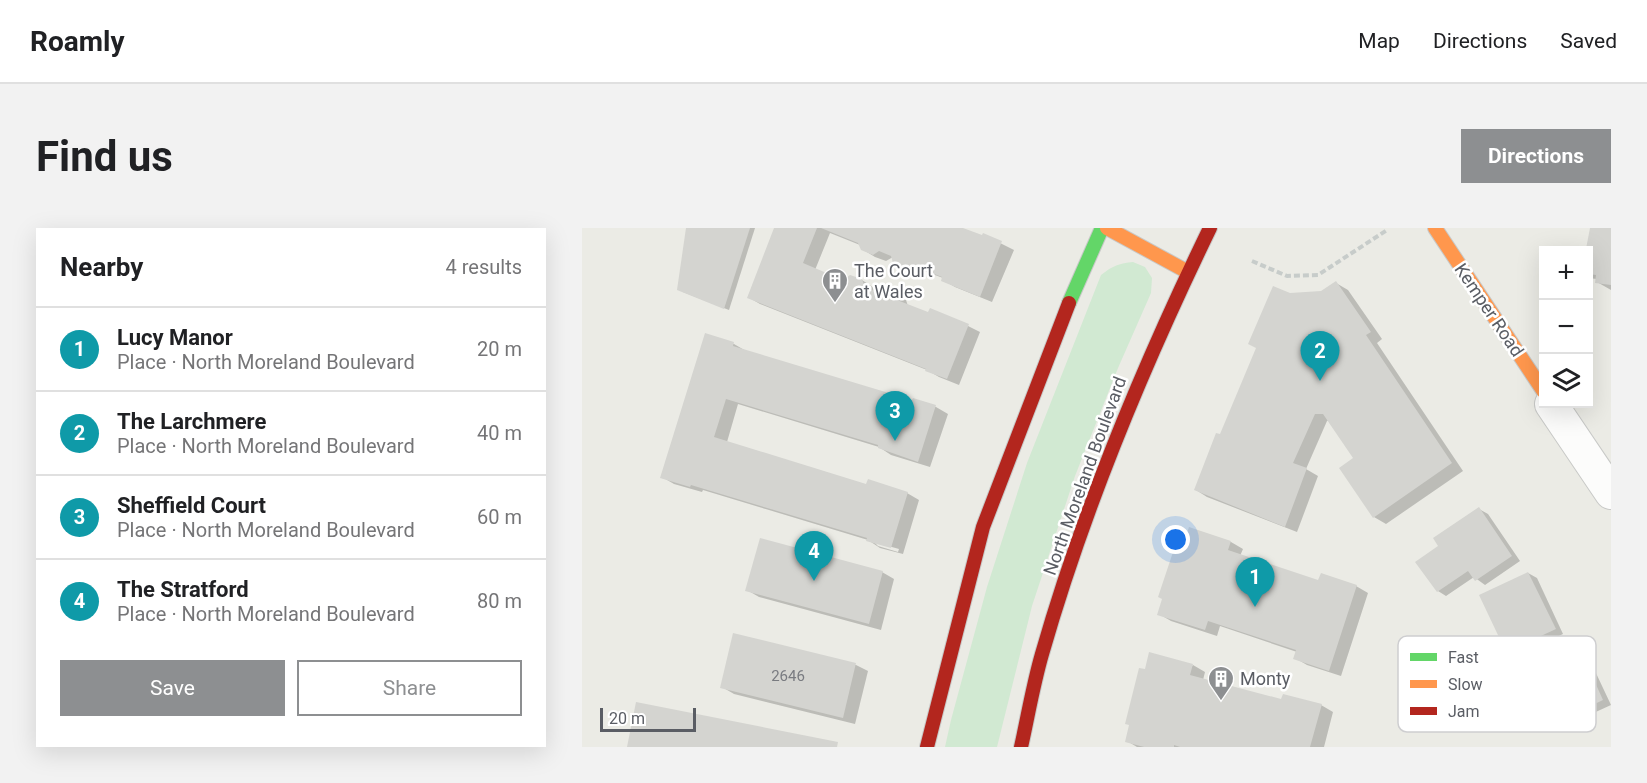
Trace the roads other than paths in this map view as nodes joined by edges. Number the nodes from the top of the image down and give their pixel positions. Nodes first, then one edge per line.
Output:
1 (1102, 228) edge
2 (1107, 228) edge
3 (1210, 228) edge
4 (1435, 228) edge
5 (1188, 272) junction
6 (1539, 384) edge
7 (1554, 408) edge
8 (1611, 493) edge
9 (927, 747) edge
10 (1021, 747) edge

1 - 9 main road
2 - 5 main road
3 - 5 main road, North Moreland Boulevard
4 - 6 main road, Kemper Road
5 - 10 main road, North Moreland Boulevard
7 - 8 street

